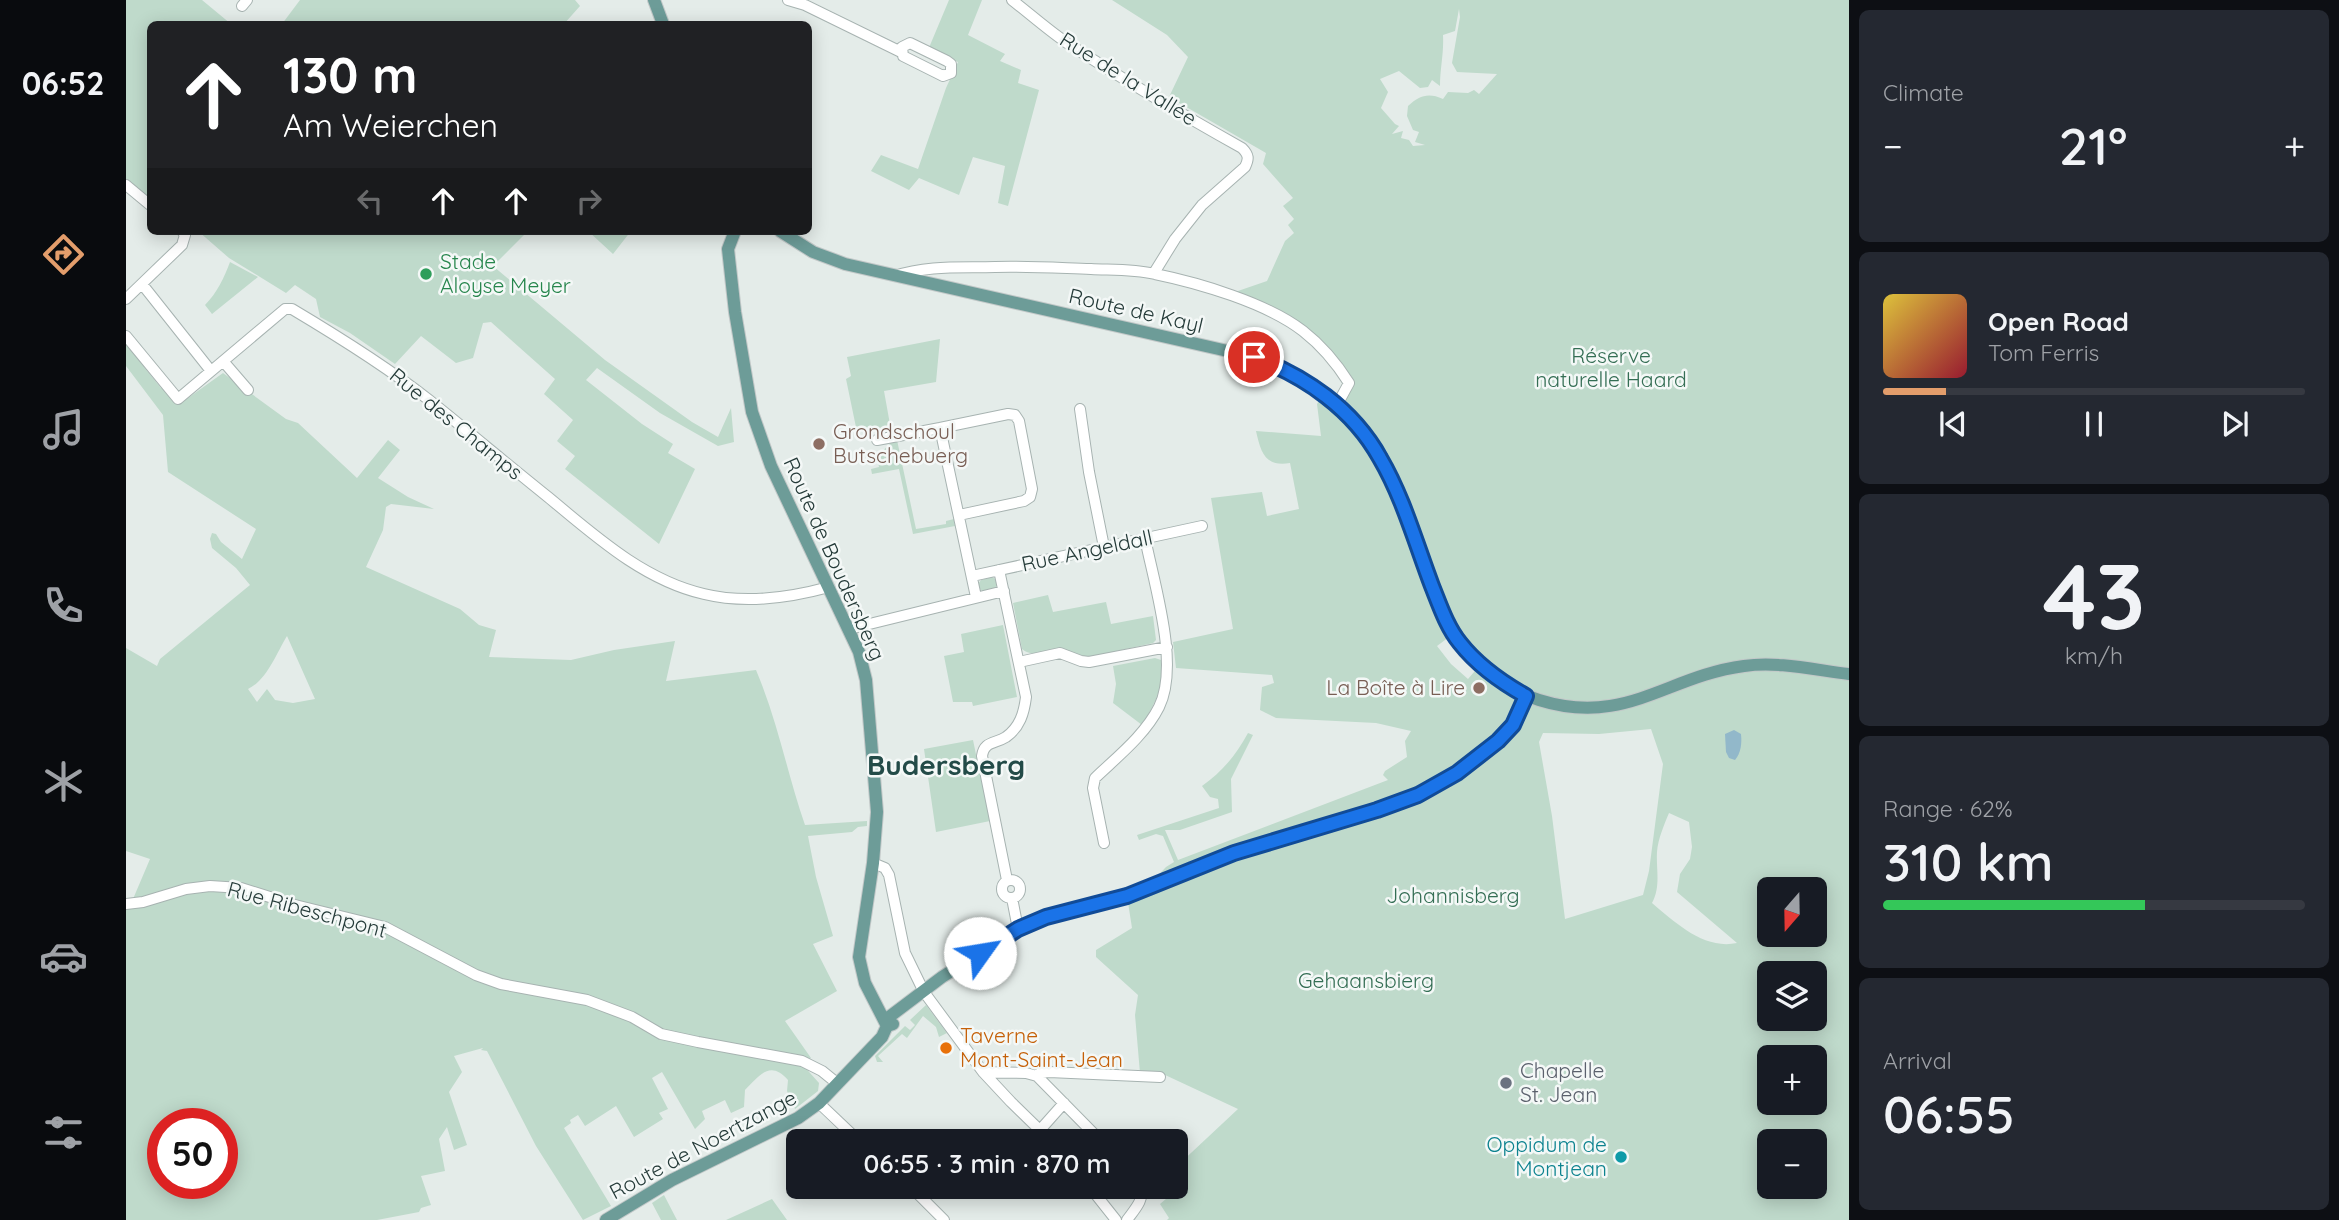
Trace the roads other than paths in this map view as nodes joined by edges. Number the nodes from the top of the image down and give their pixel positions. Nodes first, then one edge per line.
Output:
1 (654, 0) edge
2 (788, 0) edge
3 (1012, 0) edge
4 (662, 21) edge
5 (901, 52) dead end
6 (126, 185) edge
7 (147, 202) edge
8 (185, 235) edge
9 (729, 235) edge
10 (733, 235) edge
11 (785, 235) edge
12 (728, 249) junction
13 (1154, 273) junction
14 (895, 276) junction
15 (142, 284) junction
16 (126, 299) edge
17 (126, 337) edge
18 (223, 361) junction
19 (211, 371) junction
20 (248, 390) dead end
21 (1337, 405) junction
22 (1080, 409) dead end
23 (940, 428) junction
24 (877, 440) dead end
25 (958, 514) junction
26 (1202, 526) dead end
27 (1145, 538) junction
28 (1104, 547) junction
29 (999, 570) junction
30 (972, 576) junction
31 (829, 587) junction
32 (1004, 591) junction
33 (976, 597) junction
34 (849, 629) junction
35 (1167, 647) junction
36 (1019, 662) junction
37 (1849, 674) edge
38 (1526, 696) junction
39 (1104, 843) dead end
40 (873, 863) junction
41 (126, 904) edge
42 (1018, 929) junction
43 (924, 992) junction
44 (886, 1023) junction
45 (984, 1072) junction
46 (1037, 1076) junction
47 (1160, 1077) dead end
48 (838, 1084) junction
49 (819, 1103) junction
50 (1064, 1103) junction
51 (846, 1129) edge
52 (1039, 1129) edge
53 (1041, 1129) edge
54 (1089, 1129) edge
55 (923, 1199) edge
56 (1099, 1199) edge
57 (1141, 1199) edge
58 (606, 1220) edge
59 (944, 1220) edge
60 (1116, 1220) edge
61 (1127, 1220) edge

1 - 4 main road
2 - 5 street
3 - 13 street, Rue de la Vallée
6 - 7 street
8 - 15 street
9 - 12 main road
10 - 12 main road, Route de Boudersberg
11 - 14 main road, Route de Kayl
12 - 31 main road, Route de Boudersberg
13 - 14 street
13 - 21 street
14 - 21 main road, Route de Kayl
15 - 16 street
15 - 19 street
17 - 19 street, Rue des Champs
18 - 19 street, Rue des Champs
18 - 20 street
18 - 31 street, Rue des Champs
21 - 38 main road, Route de Kayl
22 - 28 street
23 - 24 street
23 - 25 street
23 - 25 street
25 - 30 street
26 - 27 street, Rue Angeldall
27 - 28 street, Rue Angeldall
27 - 35 street
28 - 29 street, Rue Angeldall
29 - 30 street, Rue Angeldall
29 - 32 street
30 - 33 street
31 - 34 main road, Route de Boudersberg
32 - 33 street, Rue Angeldall
32 - 36 street
33 - 34 street, Rue Angeldall
34 - 40 main road, Route de Boudersberg
35 - 36 street
35 - 39 street
36 - 42 street
37 - 38 main road, Route de Kayl
38 - 42 main road, Route de Noertzange
40 - 43 street
40 - 44 main road, Route de Boudersberg
41 - 48 street, Rue Ribeschpont
42 - 43 main road, Route de Noertzange
43 - 44 main road, Route de Noertzange
43 - 45 street
44 - 48 main road, Route de Noertzange
45 - 46 street
45 - 52 street
46 - 47 street
46 - 50 street
48 - 49 main road, Route de Noertzange
49 - 51 street
49 - 58 main road, Route de Noertzange
50 - 53 street
50 - 54 street
55 - 59 street
56 - 60 street
57 - 61 street

